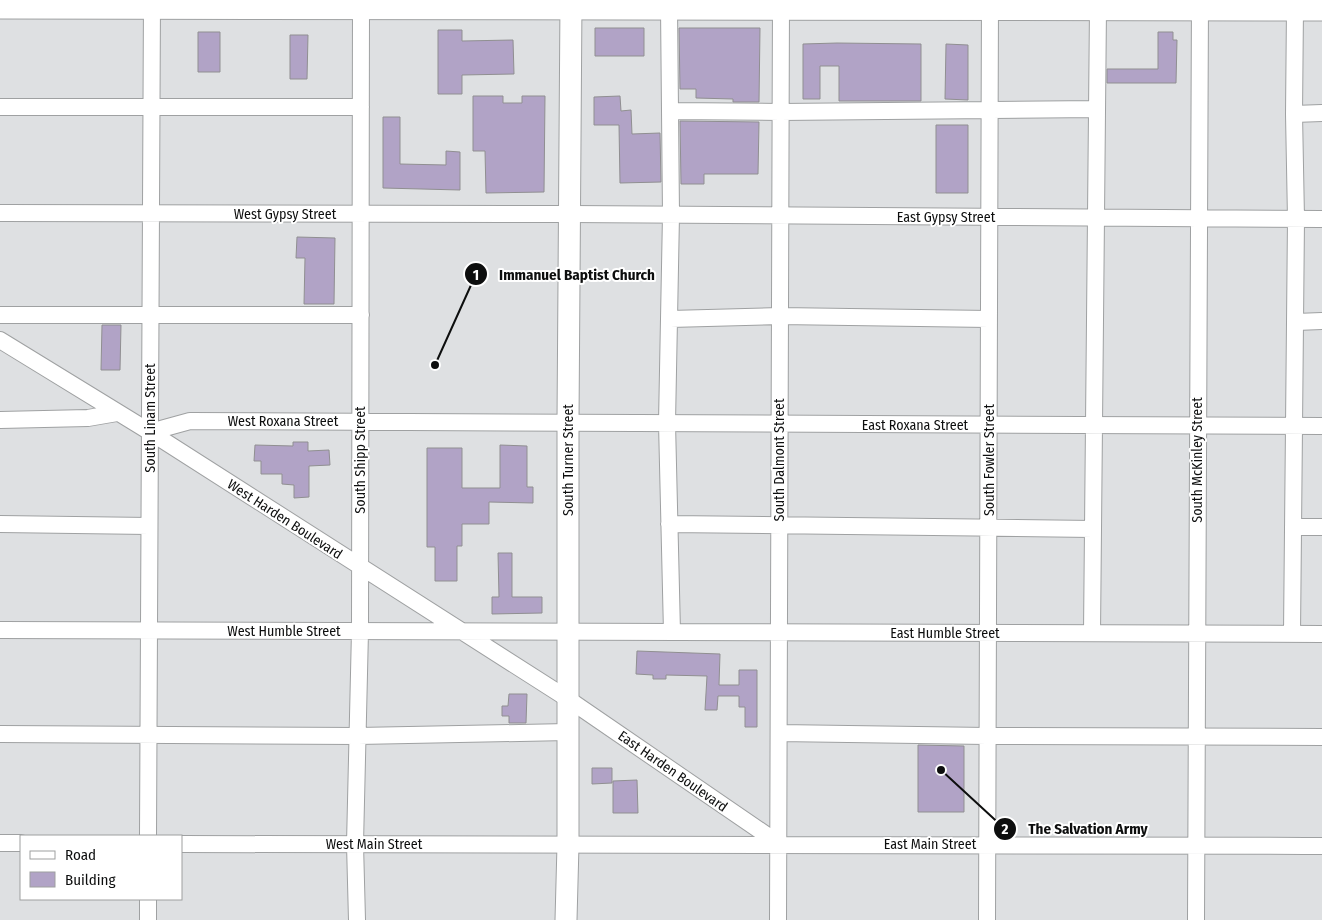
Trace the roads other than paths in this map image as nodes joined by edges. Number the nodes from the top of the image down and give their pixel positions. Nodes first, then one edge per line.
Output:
1 (152, 3) edge
2 (361, 3) edge
3 (571, 3) edge
4 (629, 3) edge
5 (680, 4) edge
6 (744, 4) edge
7 (781, 4) edge
8 (990, 4) edge
9 (1200, 4) edge
10 (0, 6) edge
11 (1098, 8) junction
12 (1295, 8) junction
13 (1322, 8) edge
14 (0, 107) edge
15 (152, 107) junction
16 (361, 107) junction
17 (990, 109) junction
18 (1097, 109) junction
19 (670, 111) junction
20 (780, 112) junction
21 (1322, 113) edge
22 (1294, 114) junction
23 (0, 213) edge
24 (151, 214) junction
25 (570, 214) junction
26 (361, 215) junction
27 (671, 215) junction
28 (780, 216) junction
29 (990, 217) junction
30 (1096, 218) junction
31 (1198, 218) junction
32 (1296, 219) junction
33 (1322, 219) edge
34 (0, 315) edge
35 (150, 315) junction
36 (361, 316) junction
37 (780, 316) junction
38 (670, 319) junction
39 (989, 319) junction
40 (1322, 321) edge
41 (1296, 322) junction
42 (0, 340) edge
43 (116, 412) junction
44 (0, 420) edge
45 (360, 421) junction
46 (568, 422) junction
47 (667, 423) junction
48 (779, 424) junction
49 (989, 425) junction
50 (1095, 425) junction
51 (1197, 426) junction
52 (1295, 426) junction
53 (1322, 426) edge
54 (150, 432) junction
55 (0, 524) edge
56 (669, 524) junction
57 (149, 526) junction
58 (780, 526) junction
59 (1293, 527) junction
60 (1322, 527) edge
61 (989, 528) junction
62 (1093, 529) junction
63 (360, 567) junction
64 (0, 630) edge
65 (149, 631) junction
66 (360, 631) junction
67 (462, 632) junction
68 (569, 632) junction
69 (672, 632) junction
70 (780, 633) junction
71 (988, 633) junction
72 (1092, 633) junction
73 (1197, 633) junction
74 (1292, 634) junction
75 (1322, 634) edge
76 (568, 699) junction
77 (568, 732) junction
78 (779, 733) junction
79 (0, 734) edge
80 (149, 734) junction
81 (358, 736) junction
82 (988, 736) junction
83 (1196, 736) junction
84 (1322, 737) edge
85 (148, 835) edge
86 (0, 843) edge
87 (20, 843) edge
88 (182, 844) edge
89 (355, 844) junction
90 (778, 844) junction
91 (986, 844) junction
92 (568, 845) junction
93 (1195, 845) junction
94 (1322, 846) edge
95 (148, 900) edge
96 (148, 920) edge
97 (357, 920) edge
98 (566, 920) edge
99 (778, 920) edge
100 (987, 920) edge
101 (1196, 920) edge

1 - 2 highway
1 - 10 highway
1 - 15 street, South Linam Street
2 - 3 highway
2 - 16 street, South Shipp Street
3 - 4 highway
3 - 25 main road, South Turner Street
4 - 5 highway
5 - 6 highway
5 - 19 street
6 - 7 highway
7 - 8 highway
7 - 20 street, South Dalmont Street
8 - 11 highway
8 - 17 street, South Fowler Street
9 - 11 highway
9 - 12 highway
9 - 31 street, South McKinley Street
11 - 18 street
12 - 13 highway
12 - 22 street
14 - 15 street
15 - 16 street
15 - 24 street, South Linam Street
16 - 26 street, South Shipp Street
17 - 18 street
17 - 20 street
17 - 29 street, South Fowler Street
18 - 30 street
19 - 20 street
19 - 27 street
20 - 28 street, South Dalmont Street
21 - 22 street
22 - 32 street
23 - 24 street, West Gypsy Street
24 - 26 street, West Gypsy Street
24 - 35 street, South Linam Street
25 - 26 street, West Gypsy Street
25 - 27 street, East Gypsy Street
25 - 46 main road, South Turner Street
26 - 36 street, South Shipp Street
27 - 28 street, East Gypsy Street
27 - 38 street
28 - 29 street, East Gypsy Street
28 - 37 street, South Dalmont Street
29 - 30 street, East Gypsy Street
29 - 39 street, South Fowler Street
30 - 31 street, East Gypsy Street
30 - 50 street
31 - 32 street, East Gypsy Street
31 - 51 street, South McKinley Street
32 - 33 street, East Gypsy Street
32 - 41 street
34 - 35 street
35 - 36 street
35 - 54 street, South Linam Street
36 - 45 street, South Shipp Street
37 - 38 street
37 - 39 street
37 - 48 street, South Dalmont Street
38 - 47 street
39 - 49 street, South Fowler Street
40 - 41 street
41 - 52 street
42 - 43 street, West Harden Boulevard
43 - 44 street
43 - 54 street, West Harden Boulevard
45 - 46 street, West Roxana Street
45 - 54 street, West Roxana Street
45 - 63 street, South Shipp Street
46 - 47 street, East Roxana Street
46 - 68 main road, South Turner Street
47 - 48 street, East Roxana Street
47 - 56 street
48 - 49 street, East Roxana Street
48 - 58 street, South Dalmont Street
49 - 50 street, East Roxana Street
49 - 61 street, South Fowler Street
50 - 51 street, East Roxana Street
50 - 62 street
51 - 52 street, East Roxana Street
51 - 73 street, South McKinley Street
52 - 53 street, East Roxana Street
52 - 59 street
54 - 57 street, South Linam Street
54 - 63 street, West Harden Boulevard
55 - 57 street
56 - 58 street
56 - 69 street
57 - 65 street, South Linam Street
58 - 61 street
58 - 70 street, South Dalmont Street
59 - 60 street
59 - 74 street
61 - 62 street
61 - 71 street, South Fowler Street
62 - 72 street
63 - 66 street, South Shipp Street
63 - 67 street, West Harden Boulevard
64 - 65 street, West Humble Street
65 - 66 street, West Humble Street
65 - 80 street, South Linam Street
66 - 67 street, West Humble Street
66 - 81 street, South Shipp Street
67 - 68 street, West Humble Street
67 - 76 street, West Harden Boulevard
68 - 69 street, East Humble Street
68 - 76 main road, South Turner Street
69 - 70 street, East Humble Street
70 - 71 street, East Humble Street
70 - 78 street, South Dalmont Street
71 - 72 street, East Humble Street
71 - 82 street, South Fowler Street
72 - 73 street, East Humble Street
73 - 74 street, East Humble Street
73 - 83 street, South McKinley Street
74 - 75 street, East Humble Street
76 - 77 main road, South Turner Street
76 - 90 street, East Harden Boulevard
77 - 81 street
77 - 92 main road, South Turner Street
78 - 82 street
78 - 90 street, South Dalmont Street
79 - 80 street
80 - 81 street
80 - 85 street, South Linam Street
81 - 89 street, South Shipp Street
82 - 83 street
82 - 91 street, South Fowler Street
83 - 84 street
83 - 93 street, South McKinley Street
86 - 87 street
88 - 89 street, West Main Street
89 - 92 street, West Main Street
89 - 97 street, South Shipp Street
90 - 91 street, East Main Street
90 - 92 street, East Main Street
90 - 99 street, South Dalmont Street
91 - 93 street, East Main Street
91 - 100 street, South Fowler Street
92 - 98 main road, South Turner Street
93 - 94 street, East Main Street
93 - 101 street, South McKinley Street
95 - 96 street

